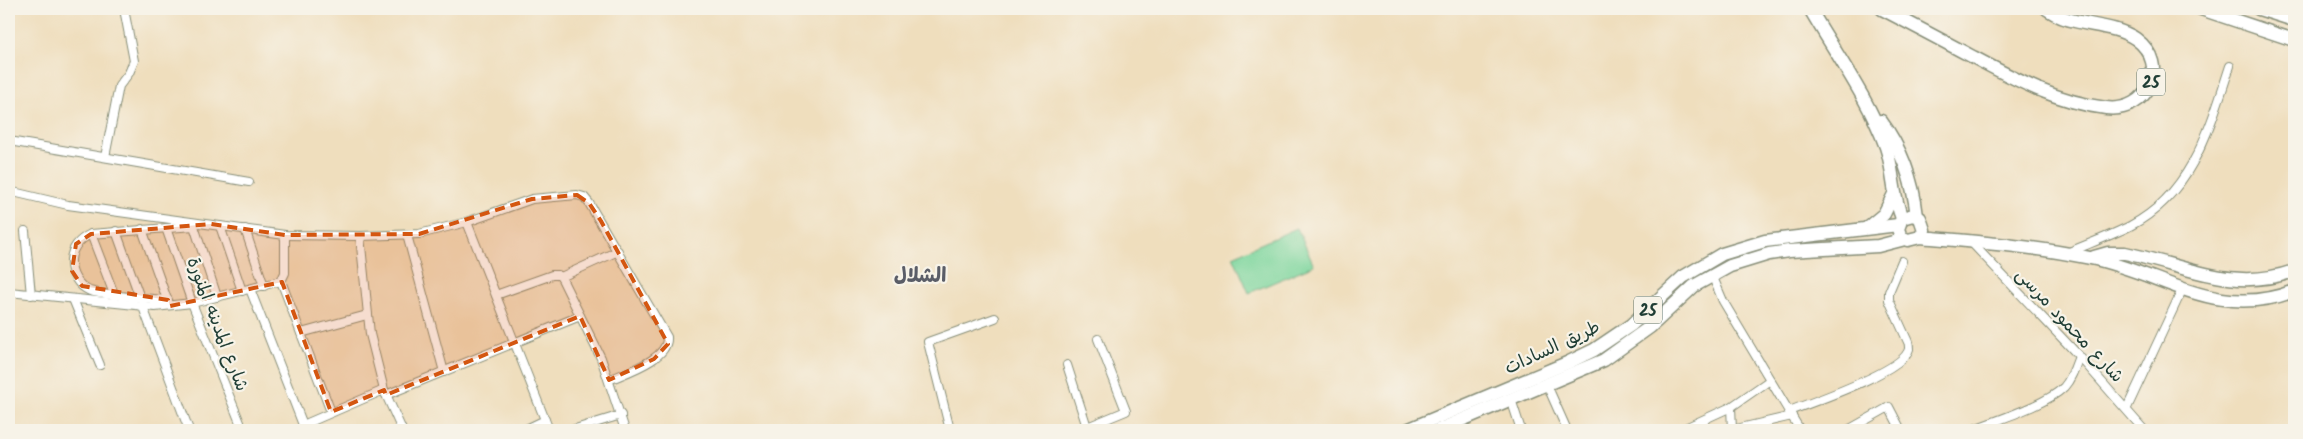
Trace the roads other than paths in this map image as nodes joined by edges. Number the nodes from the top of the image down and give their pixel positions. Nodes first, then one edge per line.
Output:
1 (124, 9) edge
2 (1810, 9) edge
3 (1816, 9) edge
4 (1882, 9) edge
5 (2047, 9) edge
6 (2201, 9) edge
7 (2259, 9) edge
8 (2294, 20) edge
9 (1818, 23) junction
10 (2294, 40) edge
11 (2230, 66) dead end
12 (1866, 104) junction
13 (9, 141) edge
14 (105, 157) junction
15 (249, 182) dead end
16 (9, 191) edge
17 (1894, 194) junction
18 (1917, 216) junction
19 (467, 222) junction
20 (1900, 222) junction
21 (211, 224) junction
22 (194, 226) junction
23 (220, 226) junction
24 (166, 228) junction
25 (1867, 228) junction
26 (142, 229) junction
27 (245, 229) junction
28 (25, 231) dead end
29 (116, 231) junction
30 (91, 234) junction
31 (285, 235) junction
32 (407, 235) junction
33 (360, 236) junction
34 (1920, 237) junction
35 (1904, 239) junction
36 (1971, 242) junction
37 (618, 251) junction
38 (2067, 253) junction
39 (2092, 258) junction
40 (1902, 261) dead end
41 (2294, 271) edge
42 (1712, 275) junction
43 (561, 277) junction
44 (281, 281) junction
45 (264, 286) junction
46 (2182, 288) junction
47 (246, 290) junction
48 (2294, 291) edge
49 (9, 292) edge
50 (114, 294) junction
51 (31, 295) junction
52 (496, 295) junction
53 (217, 297) junction
54 (140, 298) junction
55 (73, 299) junction
56 (169, 303) junction
57 (192, 303) junction
58 (143, 307) junction
59 (367, 315) junction
60 (580, 316) junction
61 (995, 318) dead end
62 (301, 332) junction
63 (1098, 339) dead end
64 (513, 343) junction
65 (2079, 356) junction
66 (100, 365) dead end
67 (1067, 365) dead end
68 (444, 372) junction
69 (609, 380) junction
70 (1770, 380) junction
71 (1548, 385) junction
72 (385, 392) junction
73 (1511, 399) junction
74 (1730, 407) junction
75 (2127, 408) junction
76 (331, 412) junction
77 (1790, 414) junction
78 (621, 416) junction
79 (545, 420) junction
80 (1460, 426) edge
81 (304, 427) edge
82 (1088, 428) edge
83 (188, 430) edge
84 (243, 430) edge
85 (402, 430) edge
86 (524, 430) edge
87 (549, 430) edge
88 (572, 430) edge
89 (625, 430) edge
90 (950, 430) edge
91 (1080, 430) edge
92 (1407, 430) edge
93 (1438, 430) edge
94 (1521, 430) edge
95 (1567, 430) edge
96 (1681, 430) edge
97 (1800, 430) edge
98 (1848, 430) edge
99 (1901, 430) edge
100 (1972, 430) edge
101 (2144, 430) edge

1 - 14 street
2 - 9 main road
3 - 9 main road
4 - 5 main road, 25
6 - 10 main road
7 - 8 main road
9 - 12 main road
11 - 38 street
12 - 17 main road
12 - 18 main road
13 - 14 street
14 - 15 street
16 - 21 street
17 - 20 main road
17 - 25 main road
18 - 20 main road
18 - 34 main road
19 - 32 street
19 - 37 street
19 - 52 street
20 - 25 main road, طريق السادات / 25
20 - 35 main road
21 - 22 street
21 - 23 street
22 - 24 street
22 - 53 street
23 - 27 street
23 - 47 street
24 - 26 street
24 - 57 street, شارع المدينه المنورة
25 - 92 main road, طريق السادات / 25
26 - 29 street
26 - 56 street
27 - 31 street
27 - 45 street
28 - 51 street
29 - 30 street
29 - 54 street
30 - 50 street
30 - 50 street
31 - 33 street
31 - 44 street
32 - 33 street
32 - 68 street
33 - 59 street
34 - 35 main road
34 - 36 main road
35 - 42 main road, طريق السادات / 25
36 - 38 main road
36 - 65 street, شارع محمود مرسى
37 - 43 street
37 - 69 street
38 - 39 main road
39 - 41 main road
39 - 46 main road
40 - 77 street
42 - 70 street
42 - 71 main road, طريق السادات / 25
43 - 52 street
43 - 60 street
44 - 45 street
44 - 62 street
45 - 47 street
46 - 48 main road
46 - 75 street
47 - 53 street
47 - 81 street
49 - 51 street
50 - 54 street
51 - 55 street
52 - 64 street
53 - 57 street
54 - 56 street
55 - 58 street
55 - 66 street
56 - 57 street
56 - 58 street
57 - 84 street, شارع المدينه المنورة
58 - 83 street
59 - 62 street
59 - 72 street
60 - 64 street
60 - 69 street
61 - 90 street
62 - 76 street
63 - 82 street
64 - 68 street
64 - 79 street
65 - 75 street, شارع محمود مرسى
65 - 100 street
67 - 82 street
68 - 72 street
69 - 78 street
70 - 74 street
70 - 77 street
71 - 73 main road, طريق السادات / 25
71 - 95 street
72 - 76 street
72 - 85 street
73 - 80 main road, طريق السادات / 25
73 - 94 street
74 - 77 street
74 - 96 street
75 - 101 street, شارع محمود مرسى
76 - 81 street
77 - 97 street
78 - 88 street
78 - 89 street
79 - 86 street
79 - 87 street
80 - 93 main road, طريق السادات / 25
82 - 91 street
98 - 99 street

